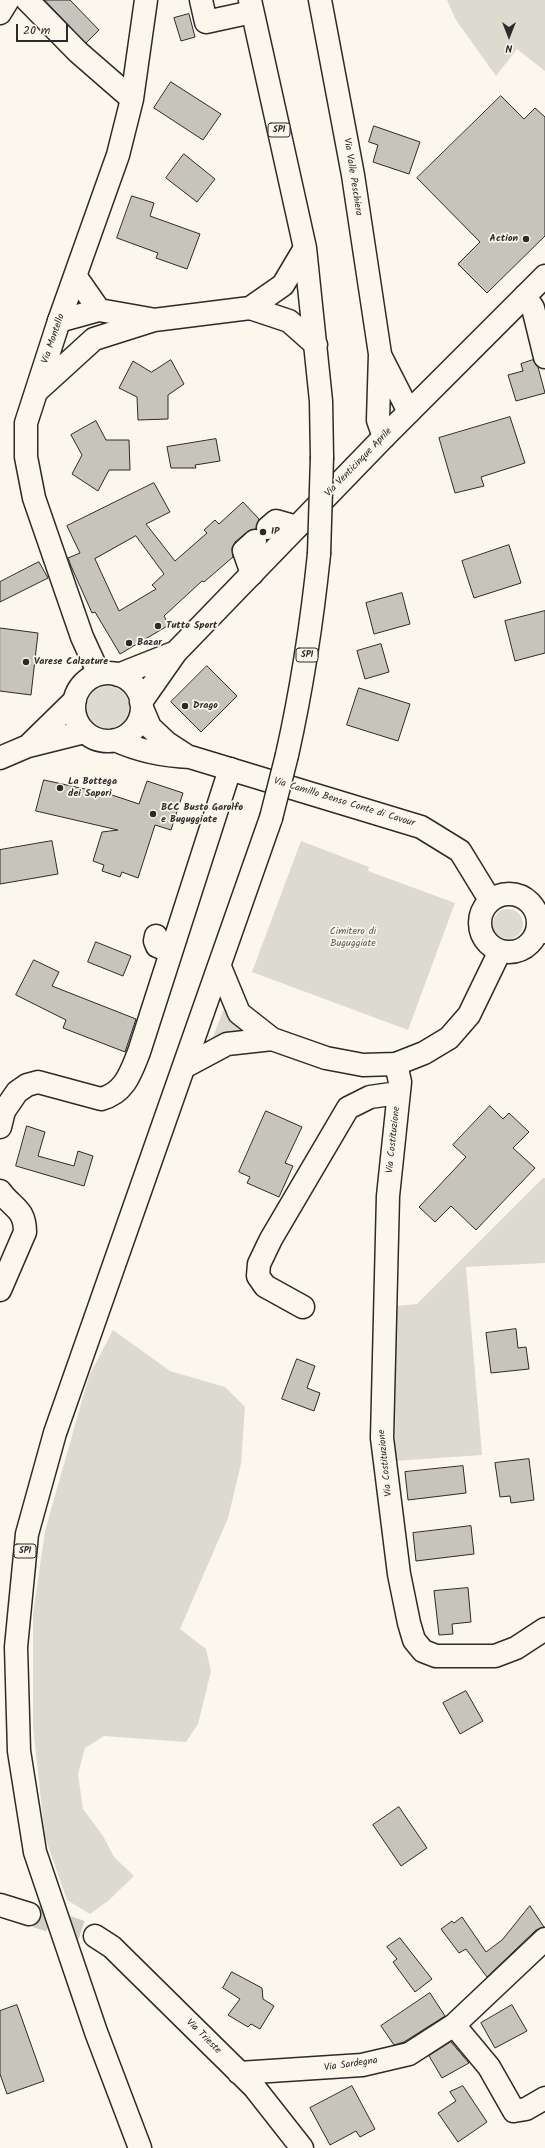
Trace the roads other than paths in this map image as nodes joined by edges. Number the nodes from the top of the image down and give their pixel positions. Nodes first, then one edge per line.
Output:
1 (8, 0) edge
2 (27, 0) edge
3 (146, 0) edge
4 (201, 0) edge
5 (320, 0) edge
6 (251, 6) edge
7 (0, 13) edge
8 (132, 99) junction
9 (305, 248) junction
10 (545, 276) edge
11 (76, 277) junction
12 (525, 296) junction
13 (250, 308) junction
14 (99, 310) junction
15 (154, 320) junction
16 (59, 321) junction
17 (94, 339) junction
18 (316, 345) junction
19 (380, 354) junction
20 (545, 357) edge
21 (36, 391) junction
22 (409, 412) junction
23 (384, 437) junction
24 (297, 527) junction
25 (252, 574) junction
26 (176, 652) junction
27 (108, 675) junction
28 (75, 700) junction
29 (142, 705) junction
30 (84, 732) junction
31 (115, 740) junction
32 (28, 746) junction
33 (190, 757) junction
34 (0, 758) edge
35 (230, 769) junction
36 (490, 900) junction
37 (541, 932) edge
38 (156, 936) dead end
39 (500, 951) junction
40 (171, 952) junction
41 (220, 967) junction
42 (272, 1039) junction
43 (396, 1064) junction
44 (184, 1067) junction
45 (398, 1093) junction
46 (0, 1127) edge
47 (0, 1191) edge
48 (6, 1258) edge
49 (0, 1290) edge
50 (303, 1307) dead end
51 (545, 1629) edge
52 (0, 1905) edge
53 (30, 1914) tunnel mouth
54 (94, 1936) tunnel mouth
55 (545, 1939) edge
56 (454, 2026) junction
57 (239, 2073) junction
58 (545, 2098) edge
59 (140, 2148) edge
60 (302, 2148) edge

1 - 7 main road
2 - 8 main road
3 - 8 main road, Via Montello
4 - 6 main road
5 - 19 main road, Via Valle Peschiera
6 - 9 main road, SP1
8 - 11 main road, Via Montello
9 - 13 main road
9 - 18 main road, SP1
10 - 12 main road, Via Venticinque Aprile
11 - 14 main road
11 - 16 main road, Via Montello
12 - 20 main road
12 - 22 main road, Via Venticinque Aprile
13 - 15 main road
13 - 18 main road
14 - 15 main road
14 - 16 main road
15 - 17 main road
16 - 17 main road
16 - 21 main road, Via Montello
17 - 21 main road
18 - 41 main road, SP1, bridge
19 - 22 main road, Via Valle Peschiera
19 - 23 main road, Via Valle Peschiera
21 - 27 main road, Via Montello
22 - 23 main road, Via Venticinque Aprile
23 - 24 main road, Via Venticinque Aprile
24 - 25 main road, Via Venticinque Aprile
24 - 25 main road
25 - 26 main road, Via Venticinque Aprile
26 - 27 main road, Via Venticinque Aprile
26 - 29 main road, Via Venticinque Aprile
27 - 28 main road
27 - 29 main road
28 - 30 main road
28 - 32 main road
29 - 31 main road
29 - 33 main road, Via Camillo Benso Conte di Cavour
30 - 31 main road
30 - 32 main road
31 - 33 main road, Via Camillo Benso Conte di Cavour
32 - 34 main road
33 - 35 main road, Via Camillo Benso Conte di Cavour
35 - 36 main road, Via Camillo Benso Conte di Cavour
35 - 40 main road
36 - 37 main road
36 - 39 main road
37 - 39 main road
38 - 40 main road
39 - 43 main road
40 - 46 main road
41 - 42 main road
41 - 44 main road, SP1
42 - 43 main road
42 - 44 main road
43 - 45 main road, Via Costituzione
44 - 59 main road, SP1
45 - 50 main road, Via Costituzione
45 - 51 main road, Via Costituzione
47 - 48 main road
48 - 49 main road
52 - 53 main road
54 - 57 main road, Via Trieste
55 - 56 main road, Via Sardegna
56 - 57 main road, Via Sardegna
56 - 58 main road
57 - 60 main road, Via Trieste

